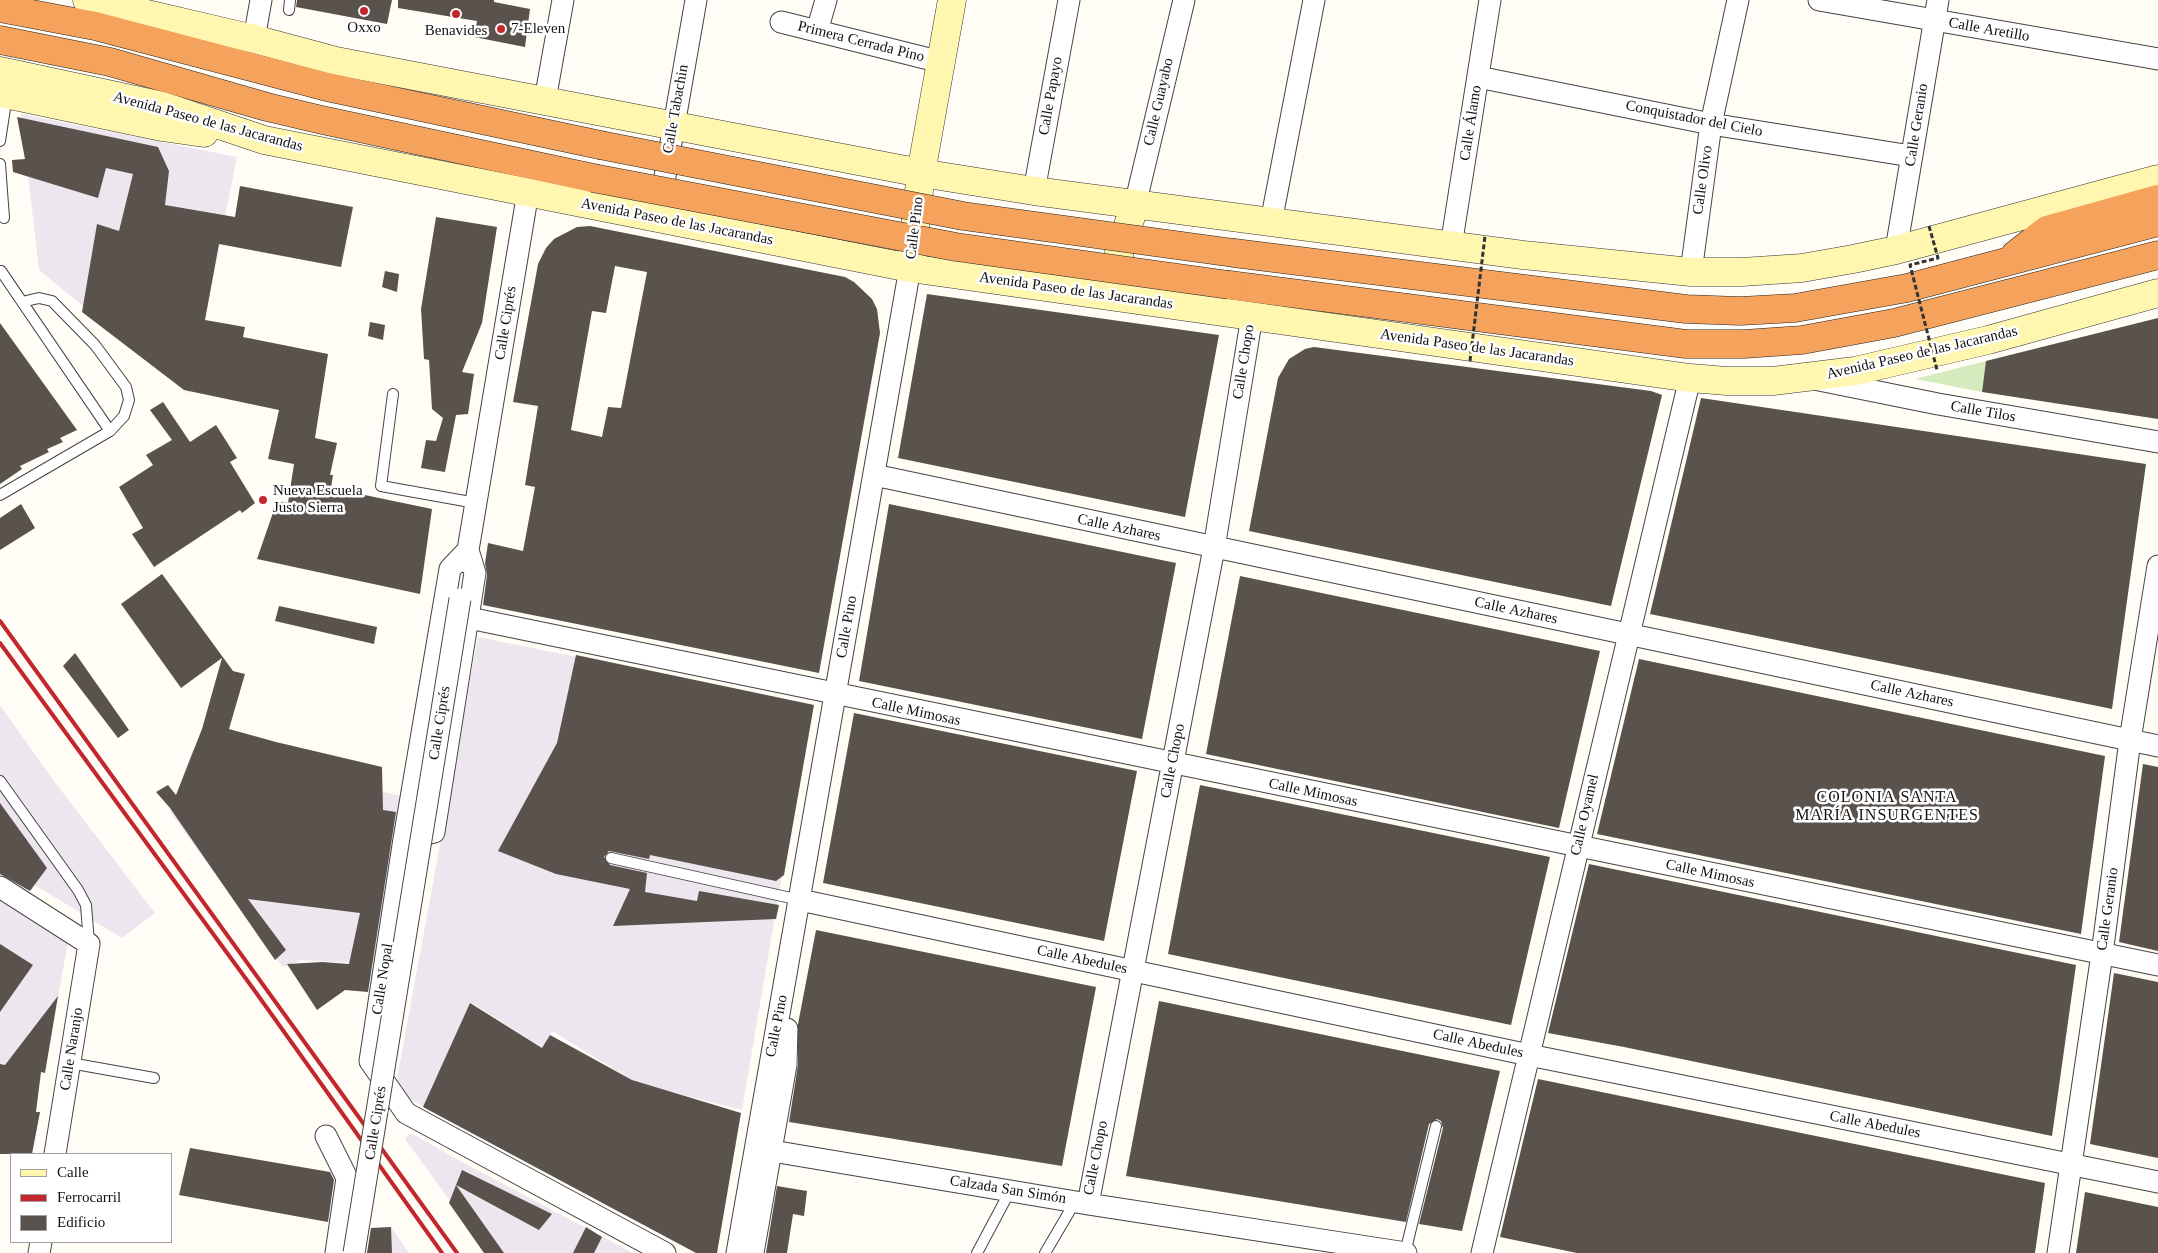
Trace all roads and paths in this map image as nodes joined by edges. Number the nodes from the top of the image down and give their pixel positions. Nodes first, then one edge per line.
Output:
1 (87, 0) edge
2 (261, 0) edge
3 (562, 0) edge
4 (696, 0) edge
5 (826, 0) edge
6 (952, 0) edge
7 (1069, 0) edge
8 (1184, 0) edge
9 (1314, 0) edge
10 (1490, 0) edge
11 (1738, 0) edge
12 (1819, 0) edge
13 (0, 8) edge
14 (1936, 10) edge
15 (781, 22) dead end
16 (818, 31) junction
17 (254, 39) junction
18 (0, 40) edge
19 (2158, 59) edge
20 (941, 62) junction
21 (1478, 77) junction
22 (2, 86) edge
23 (545, 100) junction
24 (1711, 124) junction
25 (672, 125) junction
26 (0, 141) edge
27 (796, 149) junction
28 (1911, 156) junction
29 (0, 164) edge
30 (921, 173) junction
31 (2158, 179) edge
32 (528, 192) junction
33 (1034, 192) junction
34 (2158, 199) edge
35 (1135, 205) junction
36 (4, 218) dead end
37 (658, 218) junction
38 (1271, 222) junction
39 (1929, 226) dead end
40 (1485, 236) dead end
41 (2155, 238) edge
42 (781, 242) junction
43 (1452, 246) junction
44 (1896, 250) junction
45 (2010, 260) junction
46 (910, 268) junction
47 (1, 271) edge
48 (1691, 272) junction
49 (2158, 274) edge
50 (2027, 290) junction
51 (2158, 293) edge
52 (1131, 299) junction
53 (22, 302) junction
54 (1252, 316) junction
55 (1470, 361) dead end
56 (1937, 370) dead end
57 (1690, 378) junction
58 (1809, 378) junction
59 (393, 394) dead end
60 (110, 431) junction
61 (2158, 442) edge
62 (874, 475) junction
63 (0, 496) edge
64 (476, 504) junction
65 (1214, 548) junction
66 (468, 550) junction
67 (2158, 566) edge
68 (464, 608) junction
69 (1628, 634) junction
70 (835, 695) junction
71 (2130, 740) junction
72 (2158, 746) edge
73 (1173, 764) junction
74 (0, 781) edge
75 (404, 839) junction
76 (1578, 847) junction
77 (611, 858) dead end
78 (0, 887) edge
79 (800, 900) junction
80 (89, 944) junction
81 (2102, 954) junction
82 (2158, 965) edge
83 (1131, 970) junction
84 (781, 1007) junction
85 (1529, 1055) junction
86 (70, 1063) junction
87 (154, 1078) dead end
88 (1436, 1126) dead end
89 (326, 1136) dead end
90 (772, 1151) junction
91 (55, 1153) edge
92 (2071, 1164) junction
93 (2158, 1182) edge
94 (1010, 1191) junction
95 (1081, 1203) junction
96 (336, 1253) edge
97 (354, 1253) edge
98 (665, 1253) edge
99 (725, 1253) edge
100 (737, 1253) edge
101 (754, 1253) edge
102 (977, 1253) edge
103 (1045, 1253) edge
104 (1406, 1253) edge
105 (1482, 1253) edge
106 (2058, 1253) edge

1 - 17 main road
2 - 17 street
3 - 23 street
4 - 25 street, Calle Tabachin
5 - 16 street
6 - 20 main road, Calle Pino
7 - 33 street, Calle Papayo
8 - 35 street, Calle Guayabo
9 - 38 street
10 - 21 street, Calle Álamo
11 - 24 street, Calle Olivo
12 - 14 street, Calle Aretillo
13 - 45 highway, bridge
14 - 19 street, Calle Aretillo
14 - 28 street, Calle Geranio
15 - 16 street, Primera Cerrada Pino
16 - 20 street, Primera Cerrada Pino
17 - 23 main road
18 - 50 highway, bridge
20 - 30 main road, Calle Pino
21 - 24 street, Conquistador del Cielo
21 - 43 street, Calle Álamo
22 - 26 lane
22 - 32 main road, Avenida Paseo de las Jacarandas
23 - 25 main road
24 - 28 street, Conquistador del Cielo
24 - 48 street, Calle Olivo
25 - 27 main road
25 - 37 street, Calle Tabachin
27 - 30 main road
27 - 42 main road
28 - 44 street, Calle Geranio
29 - 36 lane
30 - 33 main road
30 - 46 main road, Calle Pino
31 - 44 main road
32 - 37 main road, Avenida Paseo de las Jacarandas
32 - 64 street, Calle Ciprés
33 - 35 main road
34 - 45 highway
35 - 38 main road
35 - 52 main road
37 - 42 main road, Avenida Paseo de las Jacarandas
38 - 43 main road
39 - 56 path, bridge
40 - 55 path, bridge
41 - 45 highway
41 - 50 highway
42 - 46 main road, Avenida Paseo de las Jacarandas
43 - 48 main road
44 - 48 main road
46 - 52 main road, Avenida Paseo de las Jacarandas
46 - 62 street, Calle Pino
47 - 53 lane
49 - 50 highway
51 - 58 main road, Avenida Paseo de las Jacarandas
52 - 54 main road, Avenida Paseo de las Jacarandas
53 - 60 lane
53 - 60 lane
54 - 57 main road, Avenida Paseo de las Jacarandas
54 - 65 street, Calle Chopo
57 - 58 main road, Avenida Paseo de las Jacarandas
57 - 69 street, Calle Oyamel
58 - 61 street, Calle Tilos
59 - 64 lane
60 - 63 lane
62 - 65 street, Calle Azhares
62 - 70 street, Calle Pino
64 - 66 street, Calle Ciprés
65 - 69 street, Calle Azhares
65 - 73 street, Calle Chopo
66 - 68 street, Calle Ciprés
66 - 75 street, Calle Nopal
67 - 71 street, Calle Geranio
68 - 70 street, Calle Mimosas
68 - 75 street
68 - 97 street, Calle Ciprés, bridge
69 - 71 street, Calle Azhares
69 - 76 street, Calle Oyamel
70 - 73 street, Calle Mimosas
70 - 79 street, Calle Pino
71 - 72 street, Calle Azhares
71 - 81 street, Calle Geranio
73 - 76 street, Calle Mimosas
73 - 83 street, Calle Chopo
74 - 80 lane
75 - 98 street, Calle Nopal
76 - 81 street, Calle Mimosas
76 - 85 street, Calle Oyamel
77 - 79 lane
78 - 80 street
79 - 83 street, Calle Abedules
79 - 84 street, Calle Pino
80 - 86 street, Calle Naranjo
81 - 82 street, Calle Mimosas
81 - 92 street, Calle Geranio
83 - 85 street, Calle Abedules
83 - 95 street, Calle Chopo
84 - 90 street
84 - 99 street
84 - 100 street, Calle Pino
85 - 92 street, Calle Abedules
85 - 105 street, Calle Oyamel
86 - 87 lane
86 - 91 street, Calle Naranjo
88 - 104 lane
89 - 96 street
90 - 94 street, Calzada San Simón
90 - 101 street
92 - 93 street, Calle Abedules
92 - 106 street, Calle Geranio
94 - 95 street, Calzada San Simón
94 - 102 lane
95 - 103 lane
95 - 104 street, Calzada San Simón

